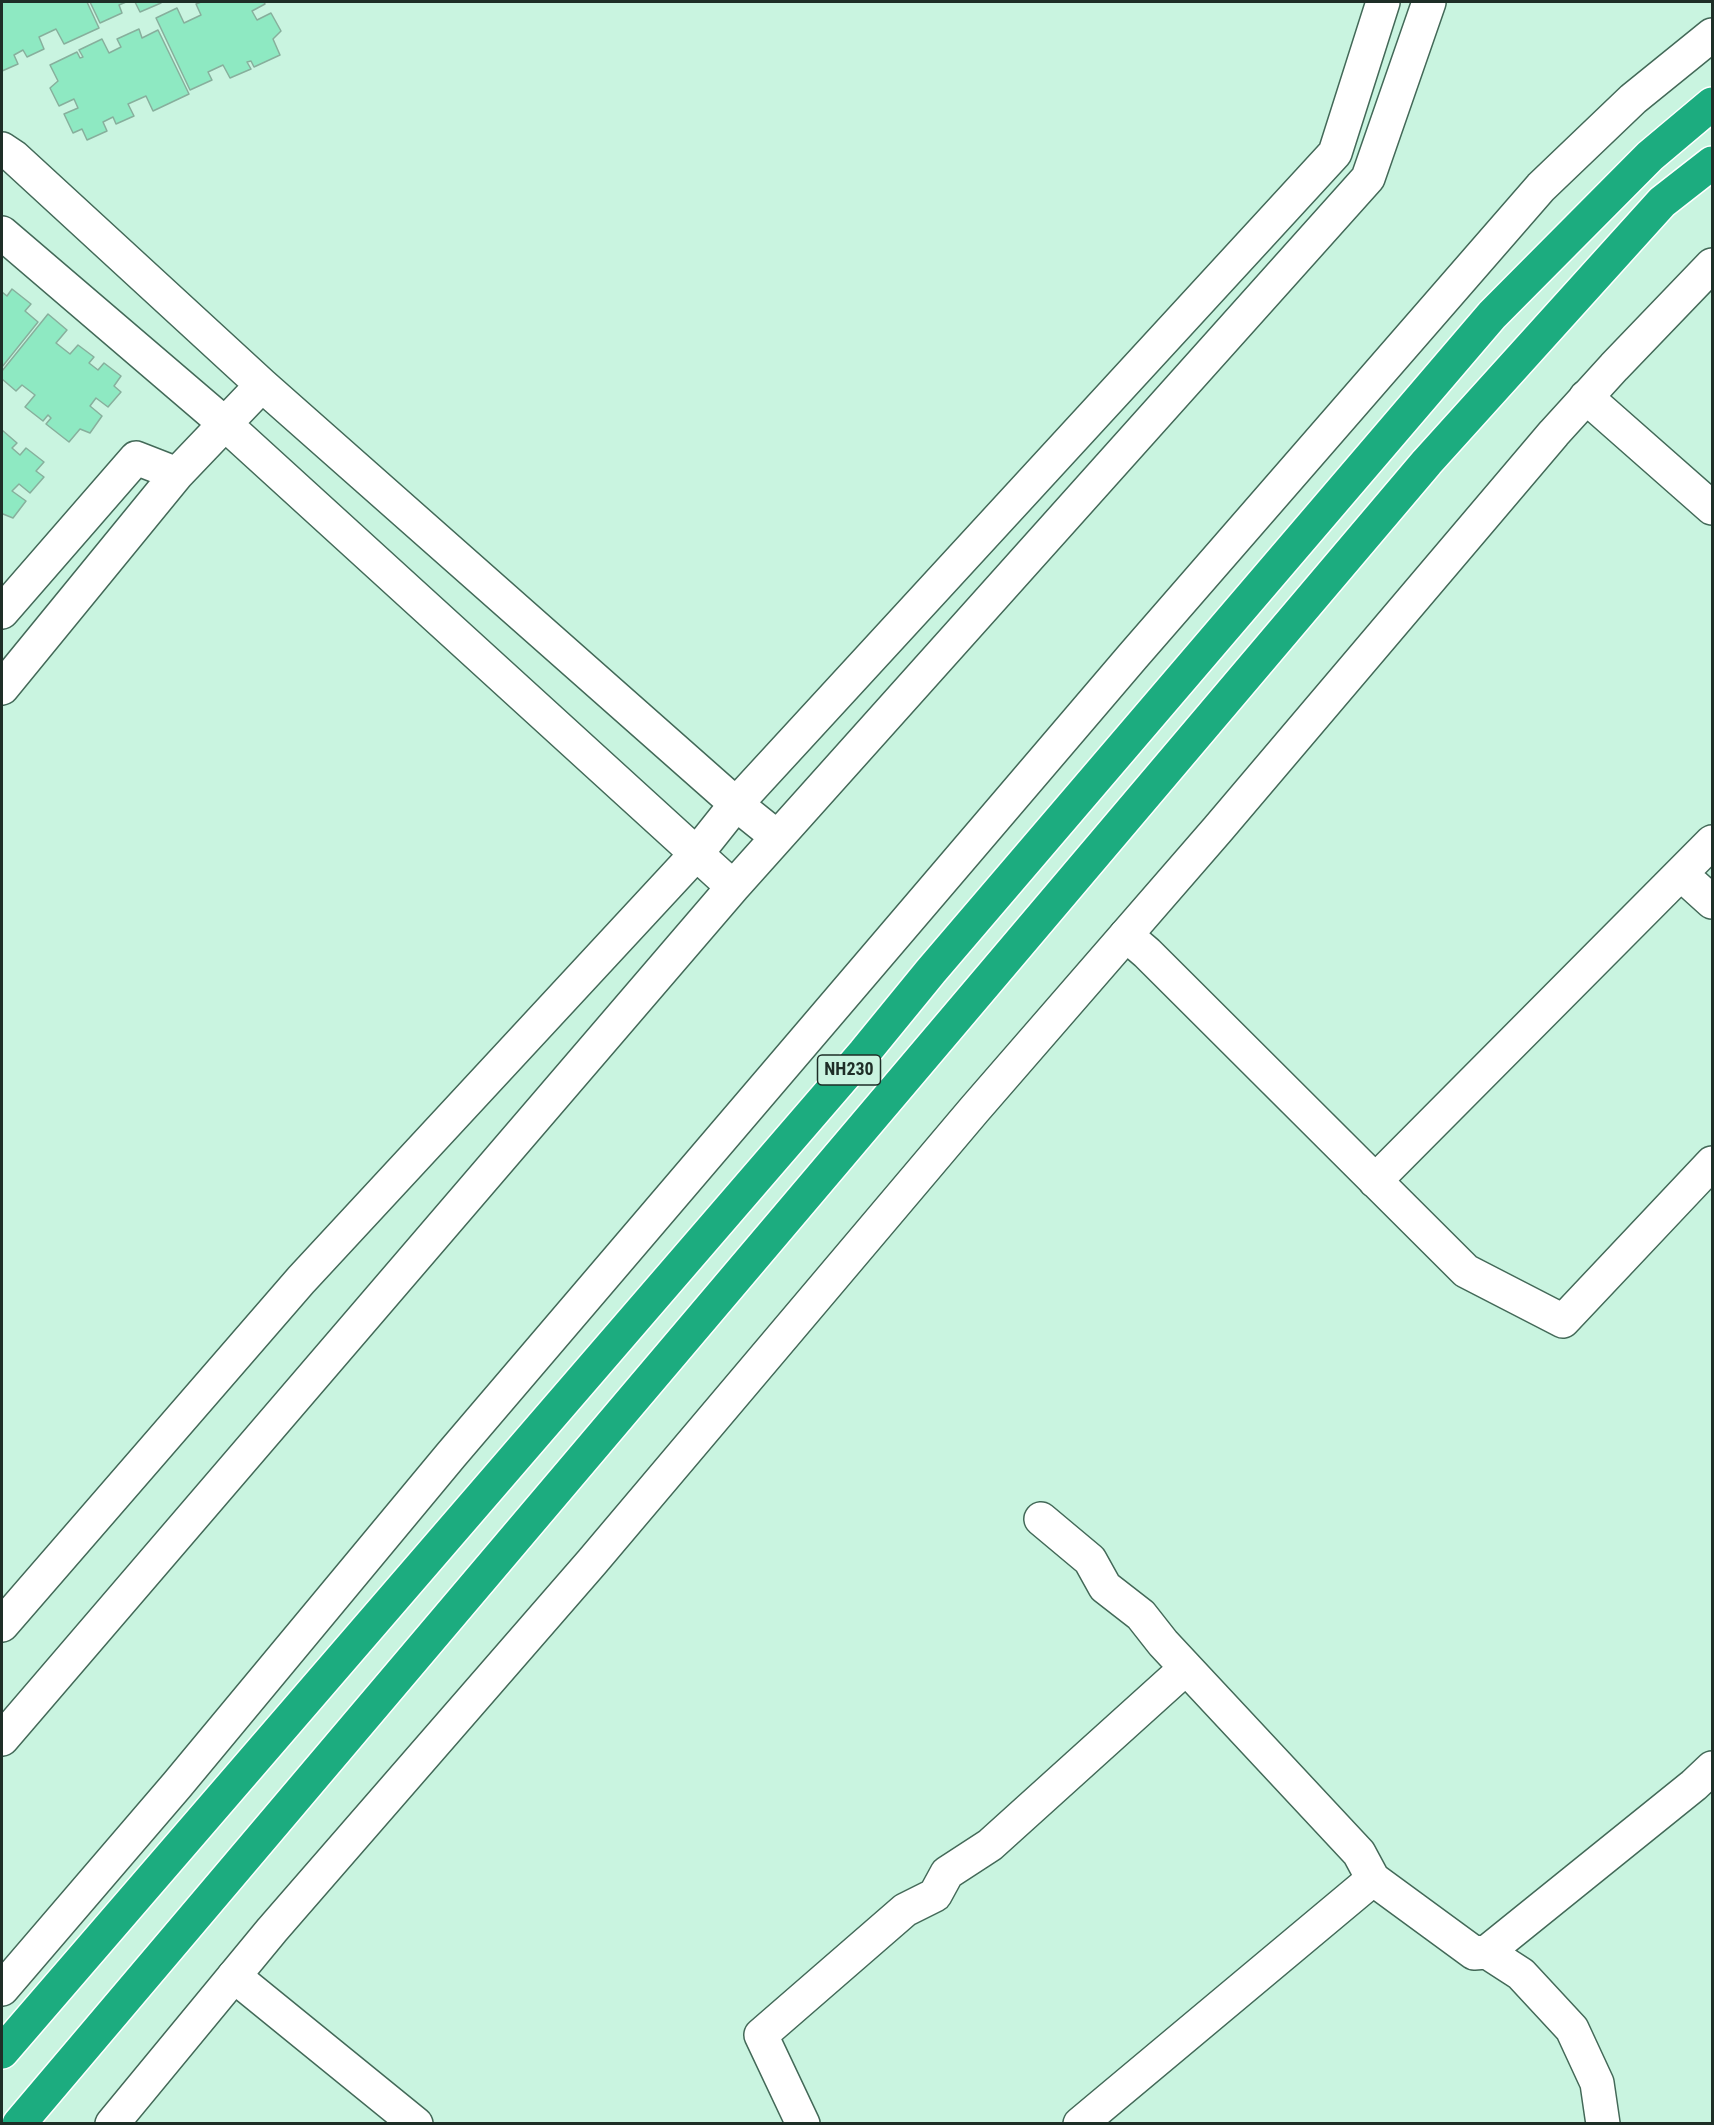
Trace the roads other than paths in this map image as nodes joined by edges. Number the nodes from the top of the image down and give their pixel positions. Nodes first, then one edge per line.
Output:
1 (1383, 2) edge
2 (1429, 2) edge
3 (1713, 35) edge
4 (1713, 104) edge
5 (6, 158) edge
6 (1713, 163) edge
7 (2, 232) edge
8 (1713, 265) edge
9 (262, 385) junction
10 (1586, 397) junction
11 (224, 423) junction
12 (177, 474) junction
13 (1713, 508) edge
14 (2, 612) edge
15 (2, 688) edge
16 (736, 804) junction
17 (777, 837) junction
18 (1713, 842) edge
19 (697, 853) junction
20 (1682, 874) junction
21 (733, 886) junction
22 (1713, 902) edge
23 (1126, 935) junction
24 (1713, 1163) edge
25 (1376, 1181) junction
26 (1041, 1519) dead end
27 (2, 1625) edge
28 (1186, 1668) junction
29 (2, 1739) edge
30 (1706, 1786) edge
31 (1373, 1879) junction
32 (1487, 1952) junction
33 (234, 1977) junction
34 (2, 1989) edge
35 (2, 2052) edge
36 (19, 2124) edge
37 (112, 2124) edge
38 (416, 2124) edge
39 (804, 2124) edge
40 (1080, 2124) edge
41 (1603, 2124) edge

1 - 16 street
2 - 17 street
3 - 34 street
4 - 35 highway, NH230
5 - 9 street
6 - 36 highway, NH230
7 - 11 street
8 - 10 street
9 - 11 street
9 - 16 street
10 - 13 street
10 - 23 street
11 - 12 street
11 - 19 street
12 - 14 street
12 - 15 street
16 - 17 street
16 - 19 street
17 - 21 street
18 - 20 street
19 - 21 street
19 - 27 street
20 - 22 street
20 - 25 street
21 - 29 street
23 - 25 street
23 - 33 street
24 - 25 street
26 - 28 street
28 - 31 street
28 - 39 street
30 - 32 street
31 - 32 street
31 - 40 street
32 - 41 street
33 - 37 street
33 - 38 street

